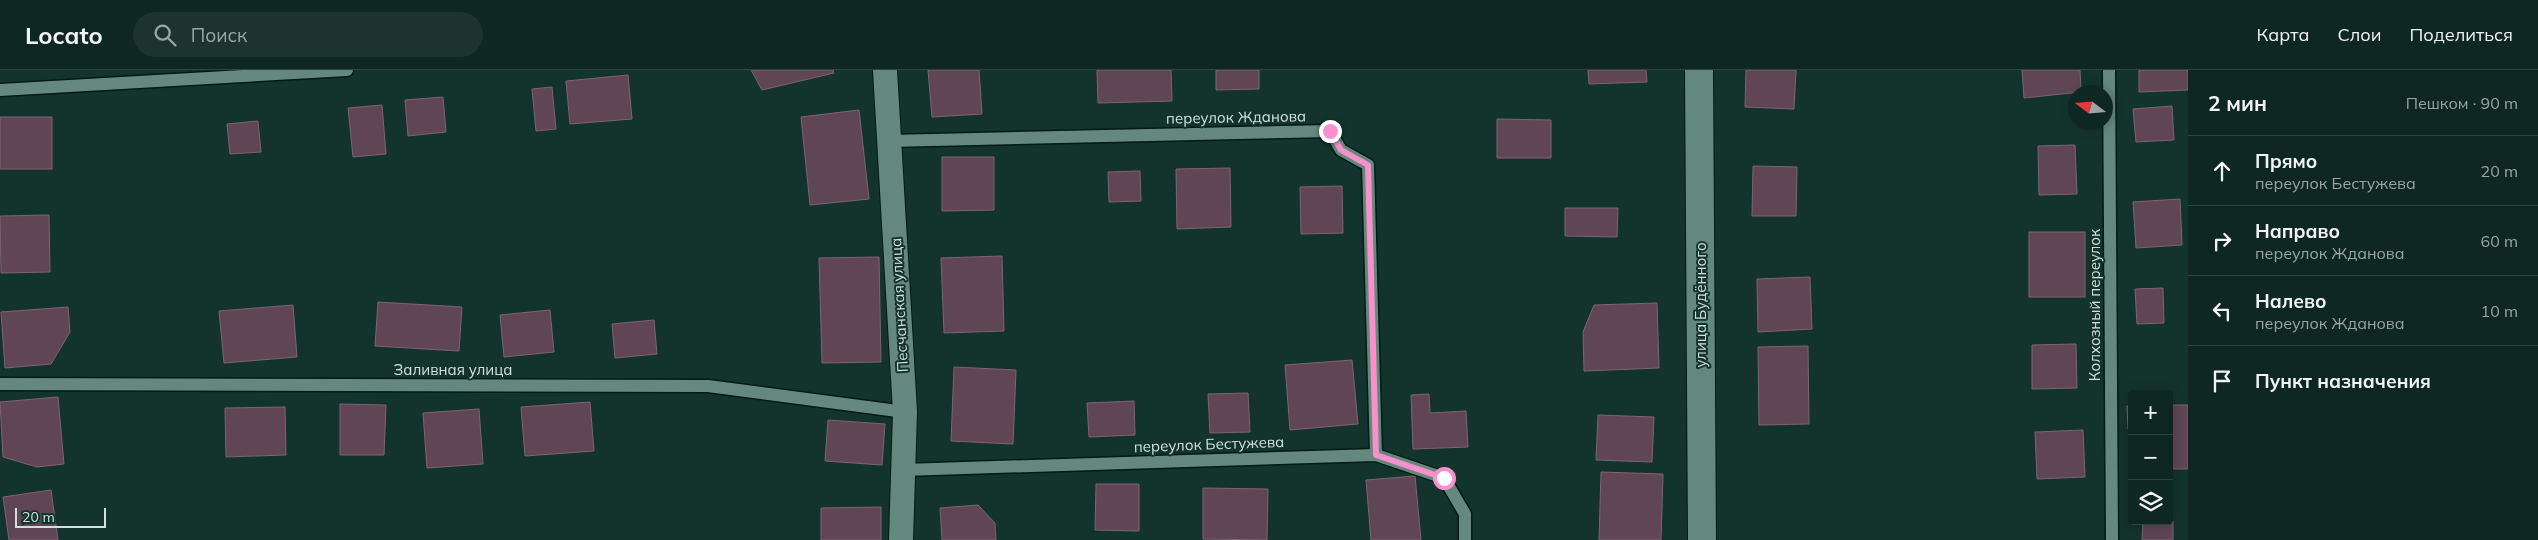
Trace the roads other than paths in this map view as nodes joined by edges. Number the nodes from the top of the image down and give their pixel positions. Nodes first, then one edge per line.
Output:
1 (347, 70) edge
2 (885, 70) edge
3 (1699, 70) edge
4 (2109, 70) edge
5 (0, 90) edge
6 (889, 141) junction
7 (0, 384) edge
8 (905, 412) junction
9 (1376, 455) junction
10 (903, 470) junction
11 (901, 540) edge
12 (1464, 540) edge
13 (1702, 540) edge
14 (2112, 540) edge

1 - 5 lane
2 - 6 street, Песчанская улица
3 - 13 street, улица Будённого
4 - 14 lane, Колхозный переулок
6 - 8 street, Песчанская улица
6 - 9 lane, переулок Жданова
7 - 8 lane, Заливная улица
8 - 10 street, Песчанская улица
9 - 10 lane, переулок Бестужева
9 - 12 lane, переулок Бестужева
10 - 11 street, Песчанская улица

